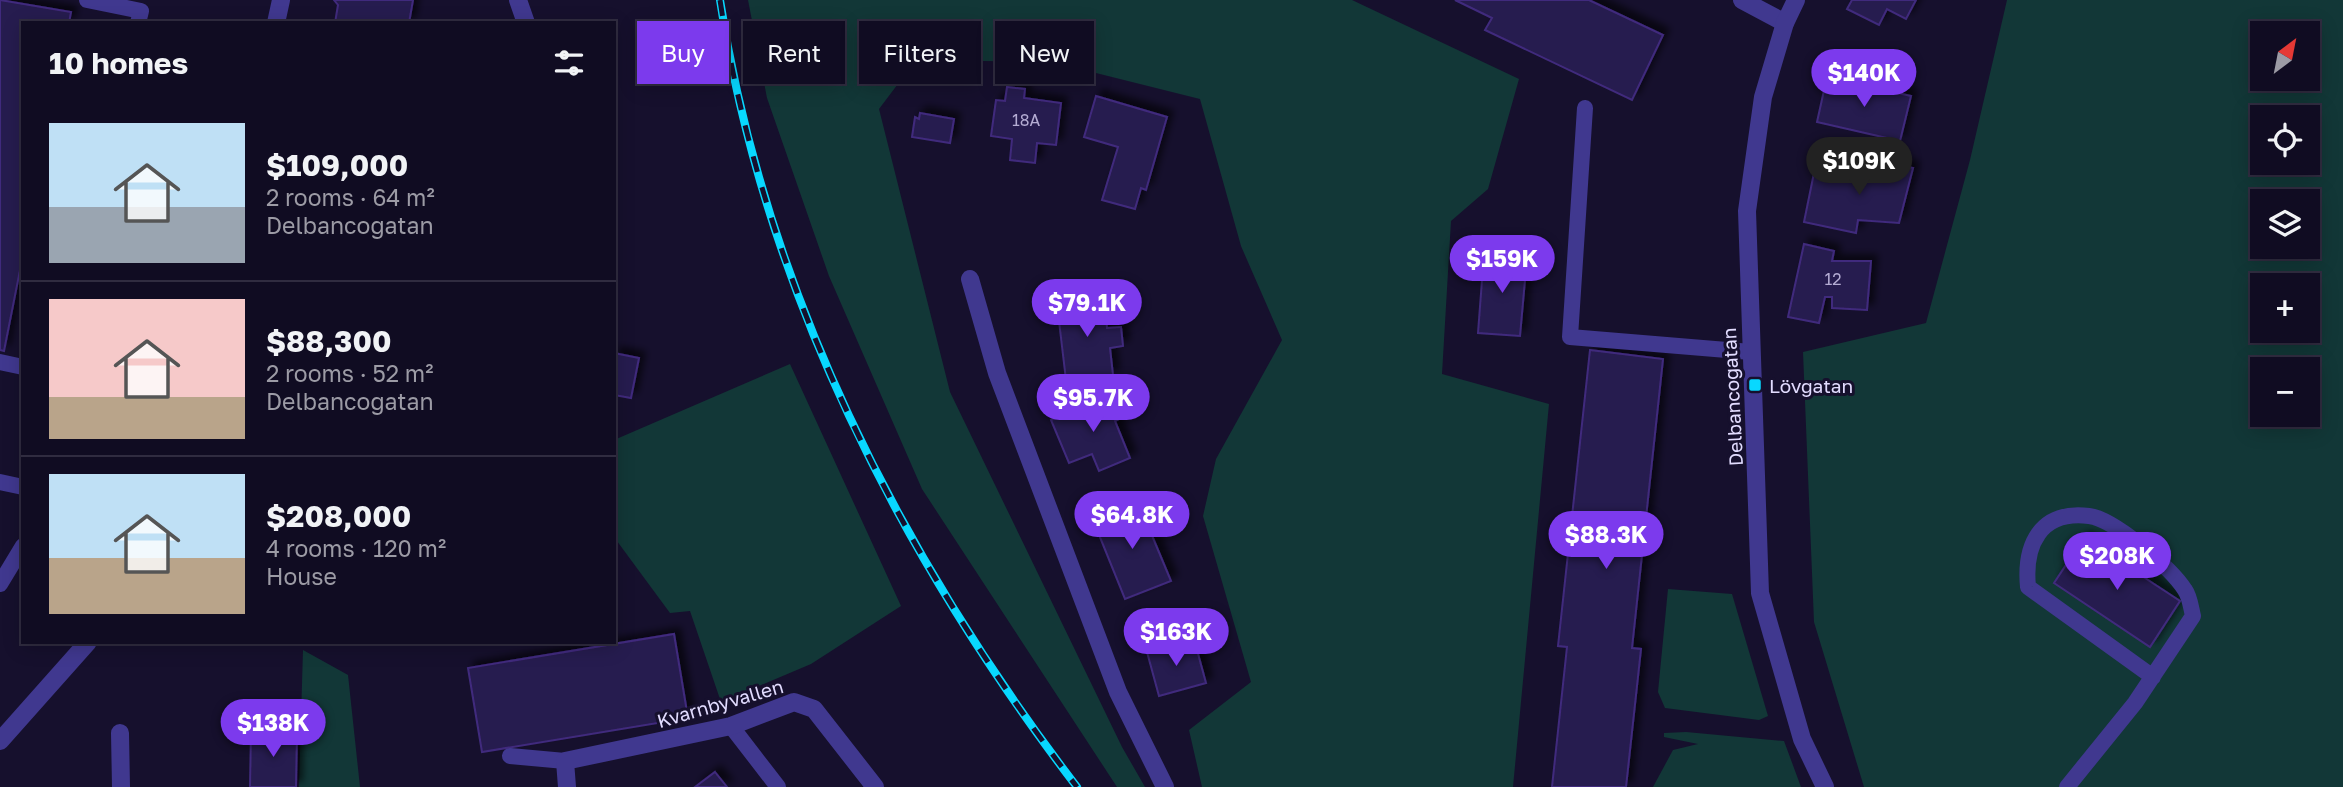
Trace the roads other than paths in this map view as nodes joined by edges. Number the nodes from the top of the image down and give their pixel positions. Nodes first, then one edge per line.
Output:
1 (87, 0) edge
2 (281, 0) edge
3 (518, 0) edge
4 (1742, 0) edge
5 (1796, 0) edge
6 (139, 17) edge
7 (276, 21) edge
8 (525, 21) edge
9 (1785, 23) junction
10 (1585, 108) dead end
11 (970, 279) dead end
12 (1751, 352) junction
13 (0, 362) edge
14 (21, 367) edge
15 (0, 482) edge
16 (21, 487) edge
17 (21, 549) edge
18 (0, 584) edge
19 (86, 644) edge
20 (2152, 677) junction
21 (731, 726) junction
22 (2, 733) edge
23 (120, 733) dead end
24 (510, 756) dead end
25 (565, 761) junction
26 (121, 787) edge
27 (567, 787) edge
28 (778, 787) edge
29 (875, 787) edge
30 (1165, 787) edge
31 (1825, 787) edge
32 (2067, 787) edge

1 - 6 lane
2 - 7 street
3 - 8 street
4 - 9 street
5 - 9 street, Delbancogatan
9 - 12 street, Delbancogatan
10 - 12 lane
11 - 30 street
12 - 31 street, Delbancogatan
13 - 14 lane
15 - 16 lane
17 - 18 lane
19 - 22 street
20 - 20 lane
20 - 32 lane
21 - 25 street, Kvarnbyvallen
21 - 28 lane
21 - 29 street, Kvarnbyvallen
23 - 26 street
24 - 25 lane
25 - 27 street

